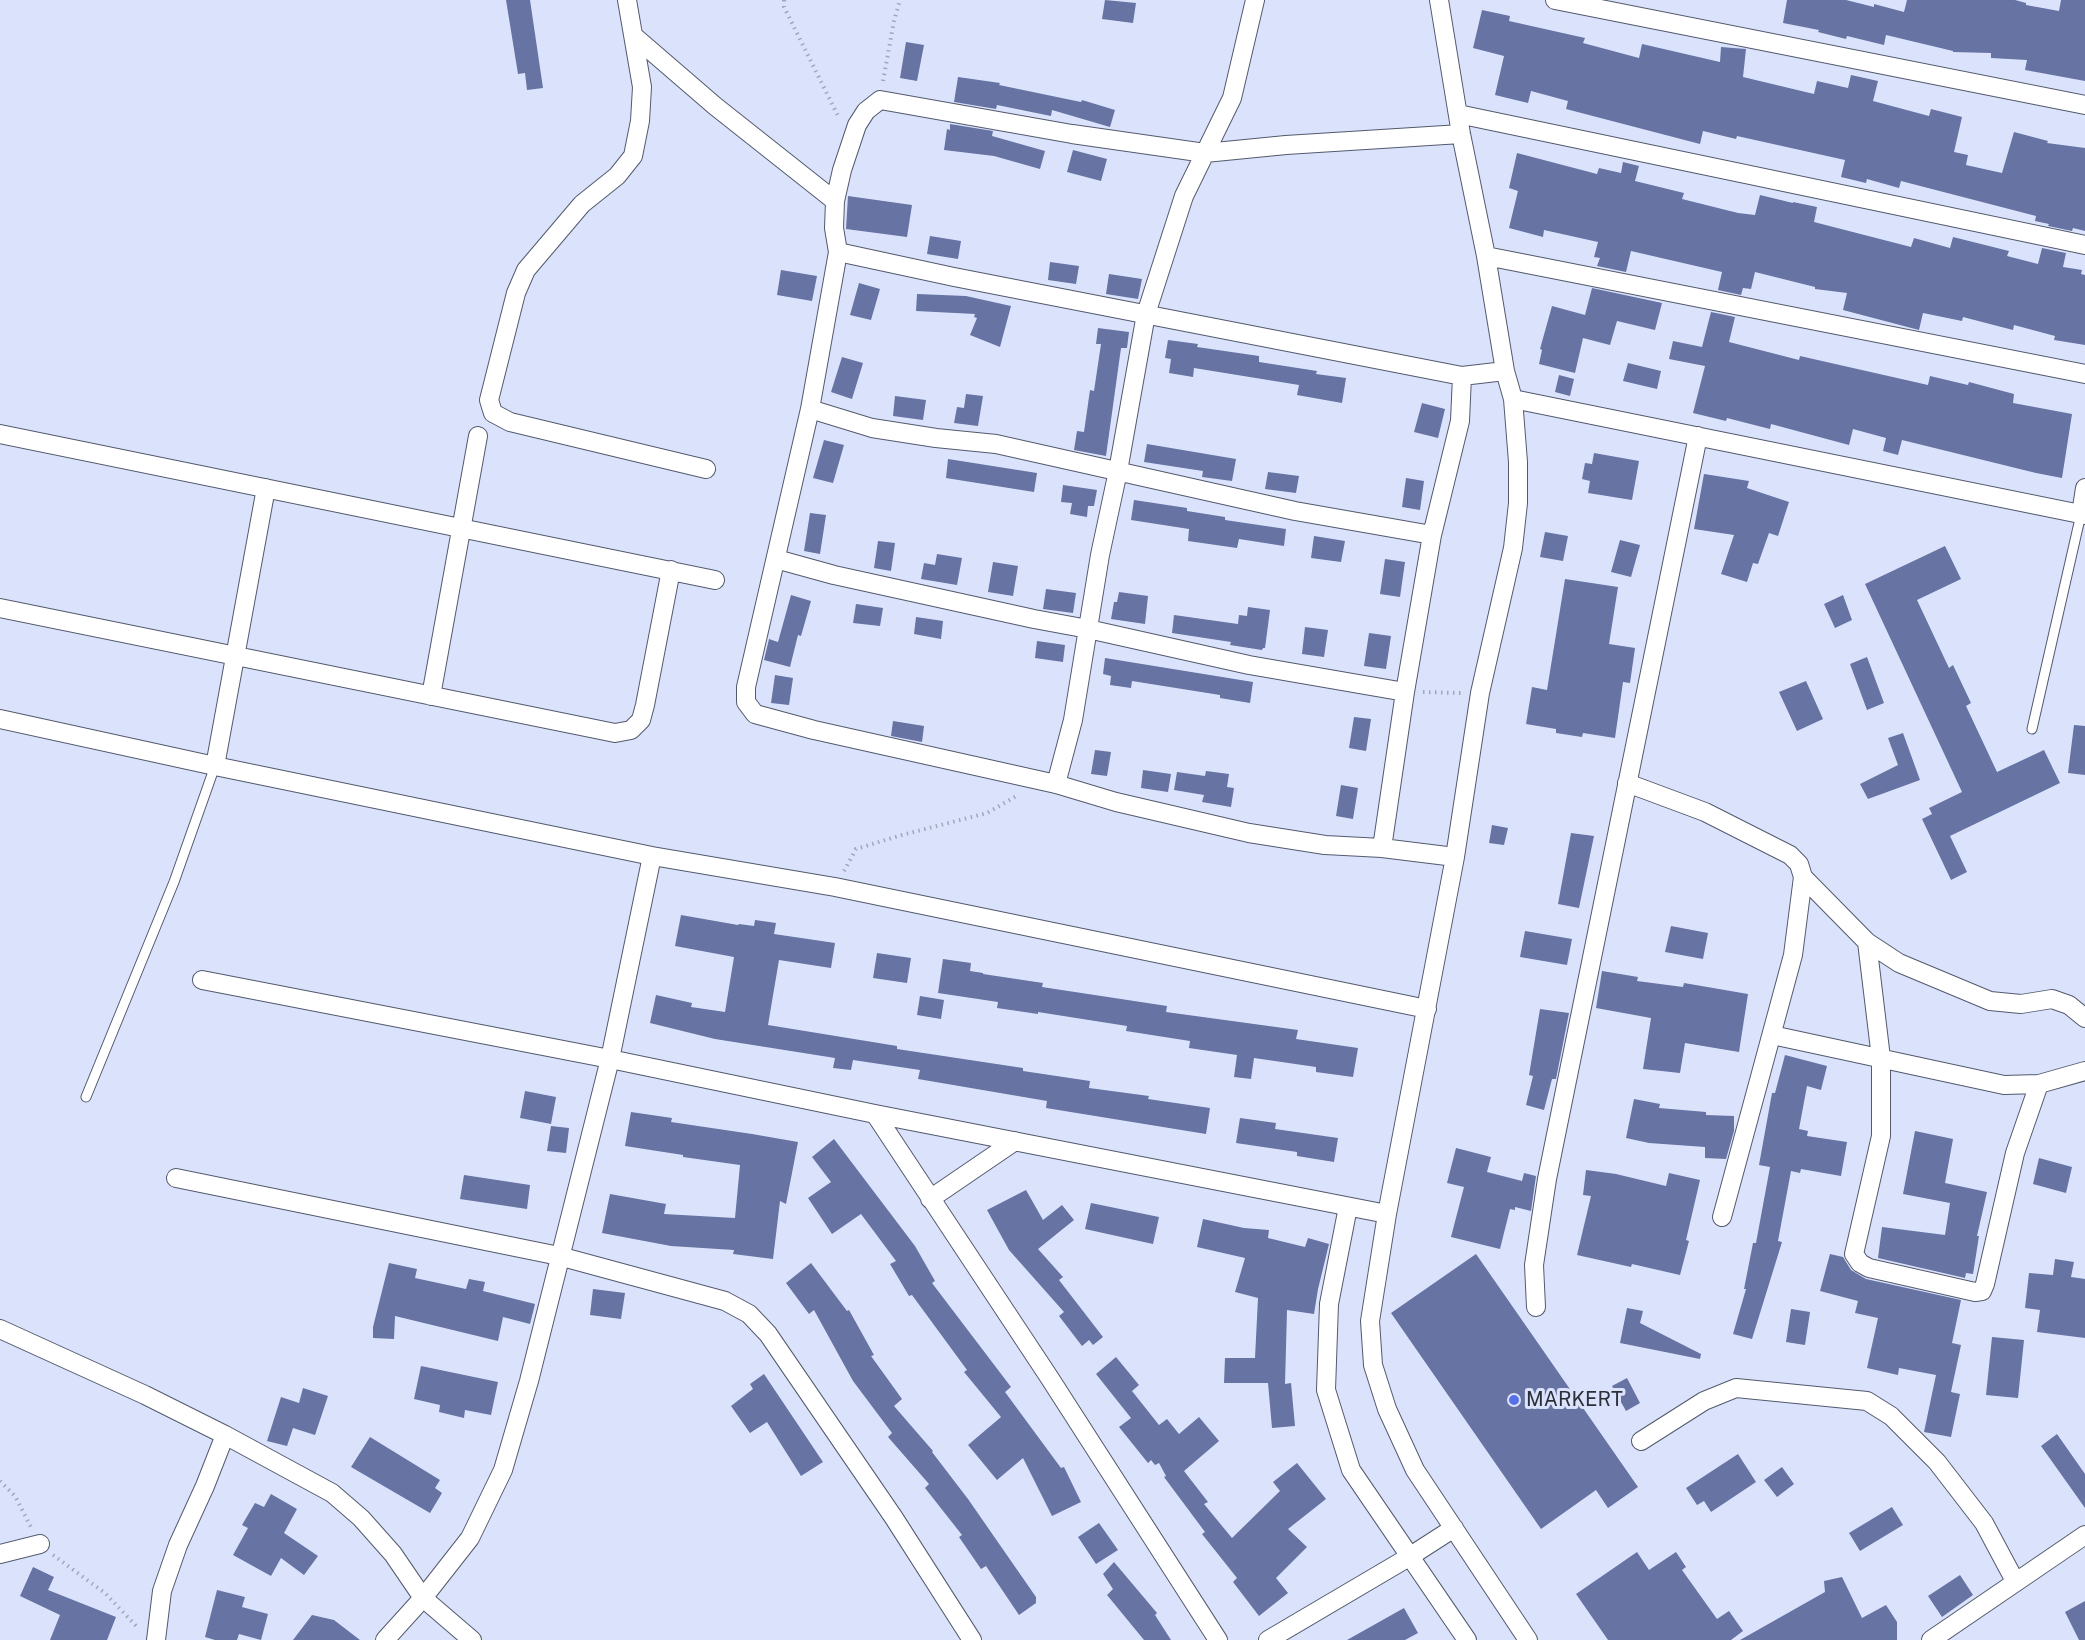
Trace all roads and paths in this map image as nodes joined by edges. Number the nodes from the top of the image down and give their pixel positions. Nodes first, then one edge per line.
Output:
1 (627, 0) edge
2 (784, 0) edge
3 (900, 0) edge
4 (1255, 0) edge
5 (1439, 0) edge
6 (1555, 0) edge
7 (635, 37) junction
8 (880, 100) junction
9 (2085, 105) edge
10 (1458, 114) junction
11 (1461, 134) junction
12 (850, 142) junction
13 (1204, 153) junction
14 (835, 201) junction
15 (2085, 245) edge
16 (838, 252) junction
17 (1486, 256) junction
18 (1146, 314) junction
19 (1505, 371) junction
20 (2085, 374) edge
21 (1462, 376) junction
22 (1513, 399) junction
23 (810, 409) junction
24 (0, 434) edge
25 (478, 436) dead end
26 (1698, 436) junction
27 (706, 469) dead end
28 (1118, 471) junction
29 (266, 488) junction
30 (2085, 488) edge
31 (2083, 514) edge
32 (461, 527) junction
33 (1432, 535) junction
34 (776, 559) junction
35 (671, 570) junction
36 (715, 580) dead end
37 (0, 608) edge
38 (1088, 629) junction
39 (234, 656) junction
40 (1405, 692) junction
41 (1480, 693) junction
42 (431, 696) junction
43 (0, 719) edge
44 (2031, 729) dead end
45 (215, 766) junction
46 (1034, 780) junction
47 (1627, 783) junction
48 (1056, 784) junction
49 (1382, 848) junction
50 (652, 856) junction
51 (1455, 857) junction
52 (1803, 877) junction
53 (835, 887) junction
54 (1867, 942) junction
55 (202, 980) dead end
56 (1427, 1009) junction
57 (2085, 1018) edge
58 (1772, 1035) junction
59 (1881, 1058) junction
60 (610, 1059) junction
61 (2085, 1071) edge
62 (2039, 1084) junction
63 (86, 1097) dead end
64 (875, 1114) junction
65 (1015, 1141) junction
66 (176, 1178) dead end
67 (930, 1199) junction
68 (1348, 1208) junction
69 (1387, 1214) junction
70 (1722, 1216) dead end
71 (560, 1256) junction
72 (1536, 1307) dead end
73 (1, 1333) edge
74 (225, 1435) junction
75 (1641, 1441) dead end
76 (0, 1481) edge
77 (1454, 1528) junction
78 (2085, 1535) edge
79 (40, 1544) junction
80 (0, 1554) edge
81 (1409, 1557) junction
82 (2015, 1581) junction
83 (423, 1598) junction
84 (149, 1636) edge
85 (385, 1640) edge
86 (472, 1640) edge
87 (972, 1640) edge
88 (1218, 1640) edge
89 (1268, 1640) edge
90 (1467, 1640) edge
91 (1528, 1640) edge
92 (1931, 1640) edge

1 - 7 street
2 - 12 path
3 - 8 path
4 - 13 street
5 - 10 street
6 - 9 street
7 - 14 street
7 - 27 street
8 - 12 street
8 - 13 street
10 - 11 street
10 - 15 street
11 - 13 street
11 - 17 street
12 - 14 street
13 - 18 street
14 - 16 street
16 - 18 street
16 - 23 street
17 - 19 street
17 - 20 street
18 - 21 street
18 - 28 street
19 - 21 street
19 - 22 street
21 - 33 street
22 - 26 street
22 - 41 street
23 - 28 street
23 - 34 street
24 - 29 street
25 - 32 street
26 - 31 street
26 - 47 street
28 - 33 street
28 - 38 street
29 - 32 street
29 - 39 street
30 - 31 street
31 - 44 lane
32 - 35 street
32 - 42 street
33 - 40 street
34 - 38 street
34 - 46 street
35 - 36 street
35 - 42 street
37 - 39 street
38 - 40 street
38 - 48 street
39 - 42 street
39 - 45 street
40 - 41 path
40 - 49 street
41 - 51 street
43 - 45 street
45 - 50 street
45 - 63 lane
46 - 48 street
46 - 53 path
47 - 52 street
47 - 72 street
48 - 49 street
49 - 51 street
50 - 53 street
50 - 60 street
51 - 56 street
52 - 54 street
52 - 58 street
53 - 56 street
54 - 57 street
54 - 59 street
55 - 60 street
56 - 69 street
58 - 59 street
58 - 70 street
59 - 62 street
59 - 62 street
60 - 64 street
60 - 71 street
61 - 62 street
64 - 65 street
64 - 67 street
65 - 67 street
65 - 68 street
66 - 71 street
67 - 88 street
68 - 69 street
68 - 81 street
69 - 77 street
71 - 83 street
71 - 87 street
73 - 74 street
74 - 83 street
74 - 84 street
75 - 82 street
76 - 79 path
77 - 81 street
77 - 91 street
78 - 82 street
79 - 80 street
79 - 84 path
81 - 89 street
81 - 90 street
82 - 92 street
83 - 85 street
83 - 86 street

